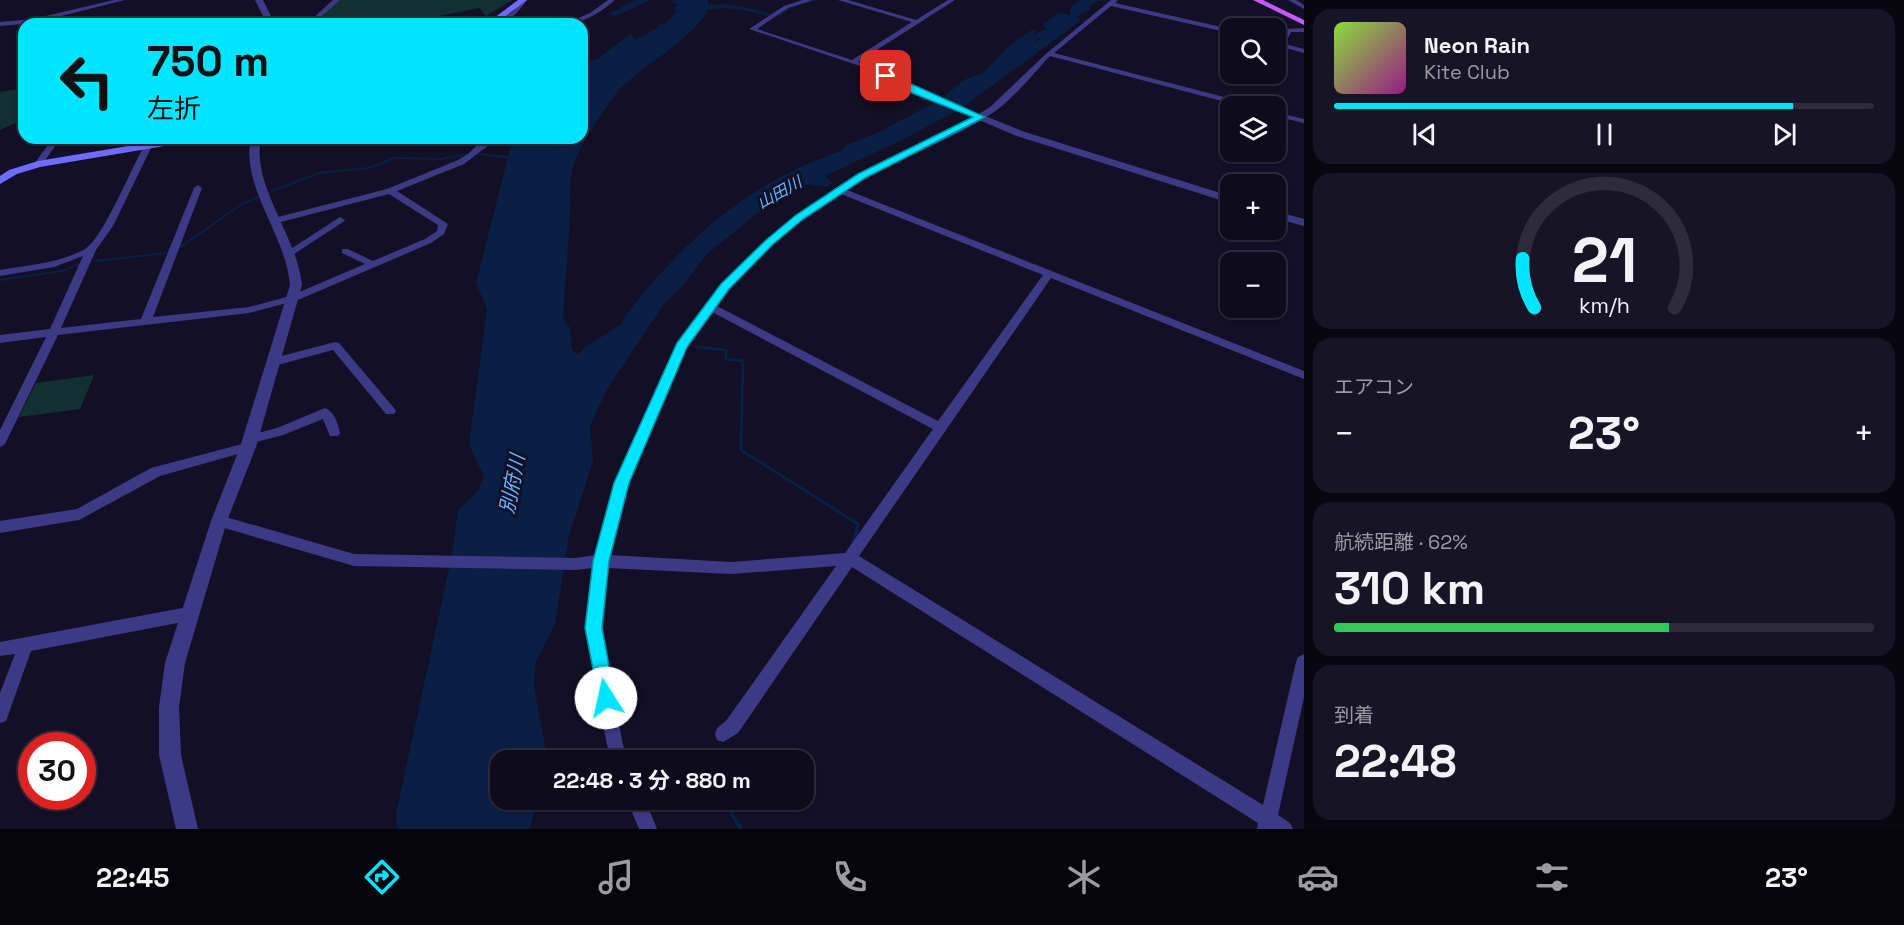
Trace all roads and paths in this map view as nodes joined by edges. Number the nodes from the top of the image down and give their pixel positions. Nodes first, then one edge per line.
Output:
1 (120, 0) edge
2 (259, 0) edge
3 (337, 0) edge
4 (524, 0) edge
5 (612, 0) edge
6 (810, 0) edge
7 (841, 0) edge
8 (952, 0) edge
9 (1257, 0) edge
10 (1291, 0) edge
11 (1113, 2) edge
12 (1304, 7) edge
13 (45, 18) edge
14 (268, 18) edge
15 (316, 18) edge
16 (498, 18) edge
17 (506, 18) edge
18 (582, 18) edge
19 (1302, 20) edge
20 (18, 22) edge
21 (918, 22) junction
22 (0, 24) edge
23 (1220, 29) edge
24 (1304, 30) edge
25 (1286, 34) edge
26 (1286, 45) edge
27 (1304, 51) edge
28 (1050, 54) junction
29 (853, 63) junction
30 (1220, 99) edge
31 (977, 116) junction
32 (1286, 117) edge
33 (1304, 122) edge
34 (53, 144) edge
35 (159, 144) edge
36 (255, 144) edge
37 (482, 144) edge
38 (147, 146) junction
39 (38, 164) junction
40 (0, 181) edge
41 (198, 188) dead end
42 (839, 190) junction
43 (390, 191) junction
44 (1220, 197) edge
45 (1286, 217) edge
46 (277, 220) junction
47 (340, 220) dead end
48 (1304, 223) edge
49 (91, 250) junction
50 (345, 251) dead end
51 (291, 252) junction
52 (372, 264) junction
53 (0, 273) edge
54 (1049, 274) junction
55 (294, 298) junction
56 (710, 307) junction
57 (145, 323) junction
58 (54, 332) junction
59 (0, 339) edge
60 (274, 362) junction
61 (1304, 375) edge
62 (390, 411) dead end
63 (939, 427) junction
64 (334, 433) dead end
65 (0, 442) edge
66 (249, 443) junction
67 (219, 521) junction
68 (0, 527) edge
69 (852, 559) junction
70 (601, 561) junction
71 (188, 614) junction
72 (26, 644) junction
73 (0, 649) edge
74 (1304, 662) edge
75 (0, 715) edge
76 (723, 734) dead end
77 (617, 750) edge
78 (640, 810) edge
79 (1273, 826) edge
80 (187, 829) edge
81 (648, 829) edge

1 - 13 street
2 - 14 street
3 - 15 street
4 - 16 main road
4 - 17 street
5 - 18 street
6 - 29 street
7 - 21 street
8 - 21 street
9 - 19 main road
10 - 12 street
11 - 23 street
11 - 28 street
20 - 22 street
21 - 29 street
24 - 25 street
26 - 27 street
28 - 30 street
28 - 31 street
29 - 31 street
31 - 42 street
31 - 44 street
32 - 33 street
34 - 39 street
35 - 38 main road
36 - 46 street
37 - 43 street
38 - 39 main road
38 - 49 street
39 - 40 main road
41 - 57 street
42 - 54 street
42 - 56 street
43 - 46 street
43 - 52 street
45 - 48 street
46 - 51 street
47 - 51 street
49 - 53 street
49 - 58 street
50 - 52 street
51 - 55 street
52 - 55 street
54 - 61 street
54 - 63 street
55 - 57 street
55 - 60 street
56 - 63 street
56 - 70 street
57 - 58 street
58 - 59 street
58 - 65 street
60 - 62 street
60 - 66 street
63 - 69 street
64 - 66 street
66 - 67 street
66 - 68 street
67 - 70 street
67 - 71 street
69 - 70 street
69 - 76 street
69 - 79 street
70 - 77 street
71 - 72 street
71 - 80 street
72 - 73 street
72 - 75 street
74 - 79 street
78 - 81 street

